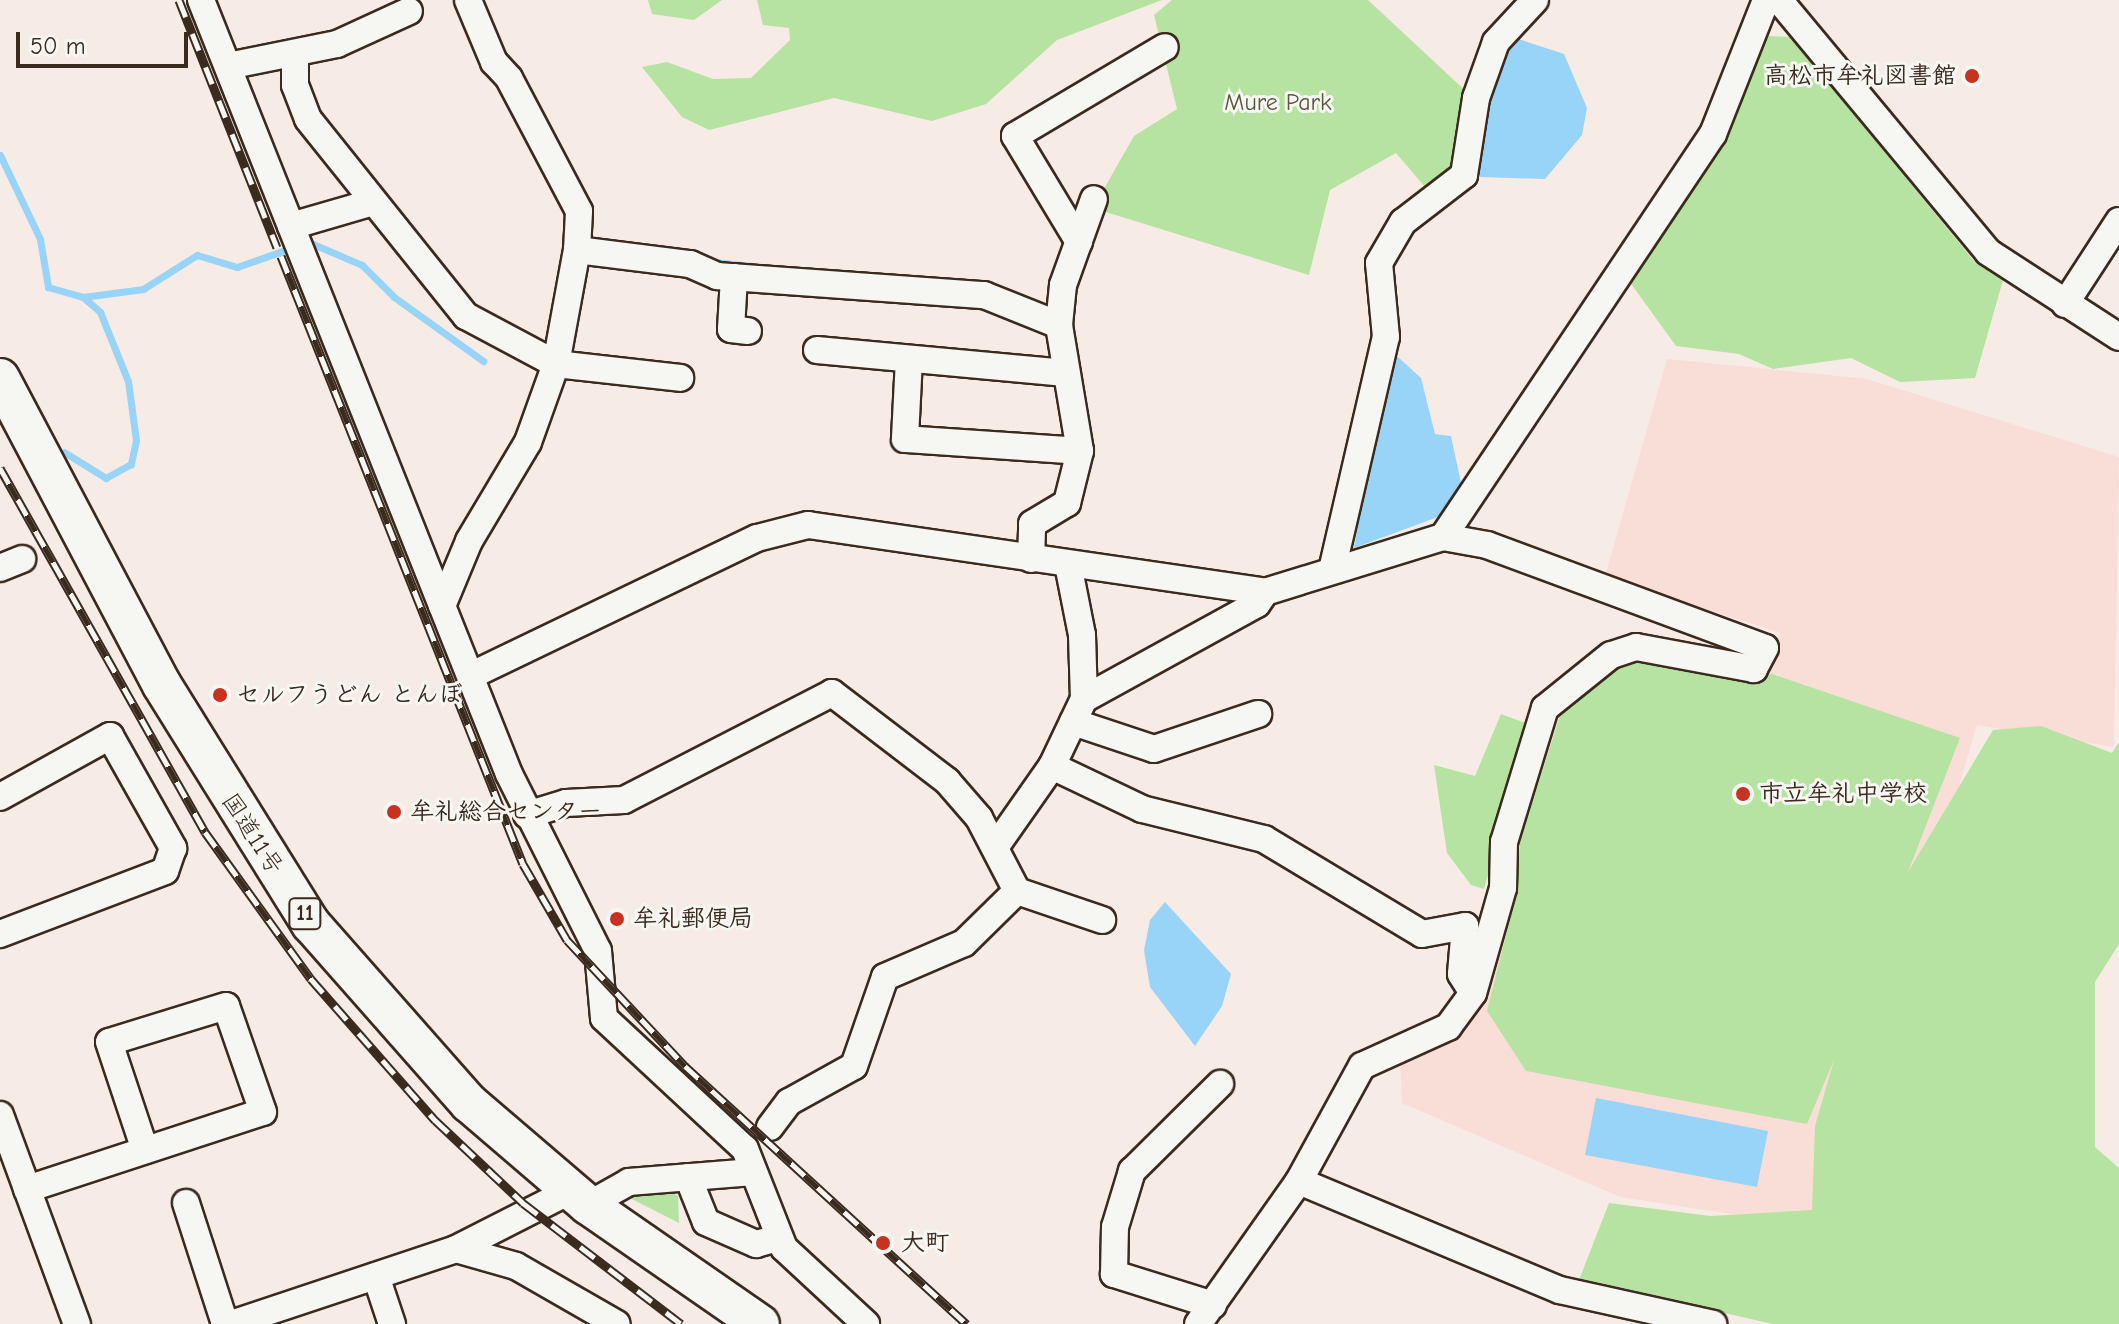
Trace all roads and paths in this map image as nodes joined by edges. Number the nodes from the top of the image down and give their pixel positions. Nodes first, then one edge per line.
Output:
1 (201, 0) edge
2 (468, 0) edge
3 (1535, 0) edge
4 (1766, 0) edge
5 (1779, 0) edge
6 (409, 11) dead end
7 (1165, 47) dead end
8 (295, 56) junction
9 (228, 66) junction
10 (1094, 199) dead end
11 (370, 203) junction
12 (2119, 221) edge
13 (291, 226) junction
14 (1079, 242) junction
15 (577, 250) junction
16 (734, 277) junction
17 (2065, 304) junction
18 (1059, 325) junction
19 (748, 331) dead end
20 (2119, 337) edge
21 (817, 350) dead end
22 (909, 359) junction
23 (556, 364) junction
24 (1063, 373) junction
25 (0, 378) edge
26 (680, 378) dead end
27 (1080, 451) junction
28 (1443, 537) junction
29 (1031, 559) junction
30 (1068, 564) junction
31 (1333, 566) junction
32 (1265, 592) junction
33 (442, 606) junction
34 (472, 675) junction
35 (1078, 710) junction
36 (1258, 714) dead end
37 (1052, 766) junction
38 (0, 797) edge
39 (527, 815) junction
40 (996, 846) junction
41 (1017, 891) junction
42 (1102, 920) dead end
43 (0, 934) edge
44 (1473, 993) junction
45 (1220, 1084) dead end
46 (0, 1115) edge
47 (770, 1127) dead end
48 (145, 1150) junction
49 (753, 1172) junction
50 (688, 1177) junction
51 (1299, 1181) junction
52 (27, 1189) junction
53 (579, 1198) junction
54 (186, 1203) dead end
55 (778, 1238) junction
56 (456, 1249) junction
57 (376, 1276) junction
58 (1206, 1314) edge
59 (77, 1324) edge
60 (228, 1324) edge
61 (392, 1324) edge
62 (617, 1324) edge
63 (760, 1324) edge
64 (866, 1324) edge
65 (1713, 1324) edge

1 - 9 street
2 - 15 street
3 - 31 street
4 - 28 street
5 - 17 street
6 - 8 street
7 - 14 street
8 - 9 street
8 - 11 street
9 - 13 street
10 - 14 street
11 - 13 street
11 - 23 street
12 - 17 street
13 - 33 street
14 - 18 street
15 - 16 street
15 - 23 street
16 - 18 street
16 - 19 street
17 - 20 street
18 - 24 street
21 - 22 street
22 - 24 street
22 - 27 street
23 - 26 street
23 - 33 street
24 - 27 street
25 - 53 highway, 国道11号 / 11
27 - 29 street
28 - 31 street
28 - 44 street
29 - 30 street
29 - 34 street
30 - 32 street
30 - 35 street
31 - 32 street
32 - 35 street
33 - 34 street
34 - 39 street
35 - 36 street
35 - 37 street
37 - 40 street
37 - 44 street
38 - 43 street
39 - 40 street
39 - 49 street
40 - 41 street
41 - 42 street
41 - 47 street
44 - 51 street
45 - 58 street
46 - 52 street
48 - 48 street
48 - 52 street
49 - 50 street
49 - 55 street
50 - 53 street
50 - 55 street
51 - 58 street
51 - 65 street
52 - 59 street
53 - 56 street
53 - 63 highway, 国道11号 / 11
54 - 60 street
55 - 64 street
56 - 57 street
56 - 62 street
57 - 60 street
57 - 61 street

